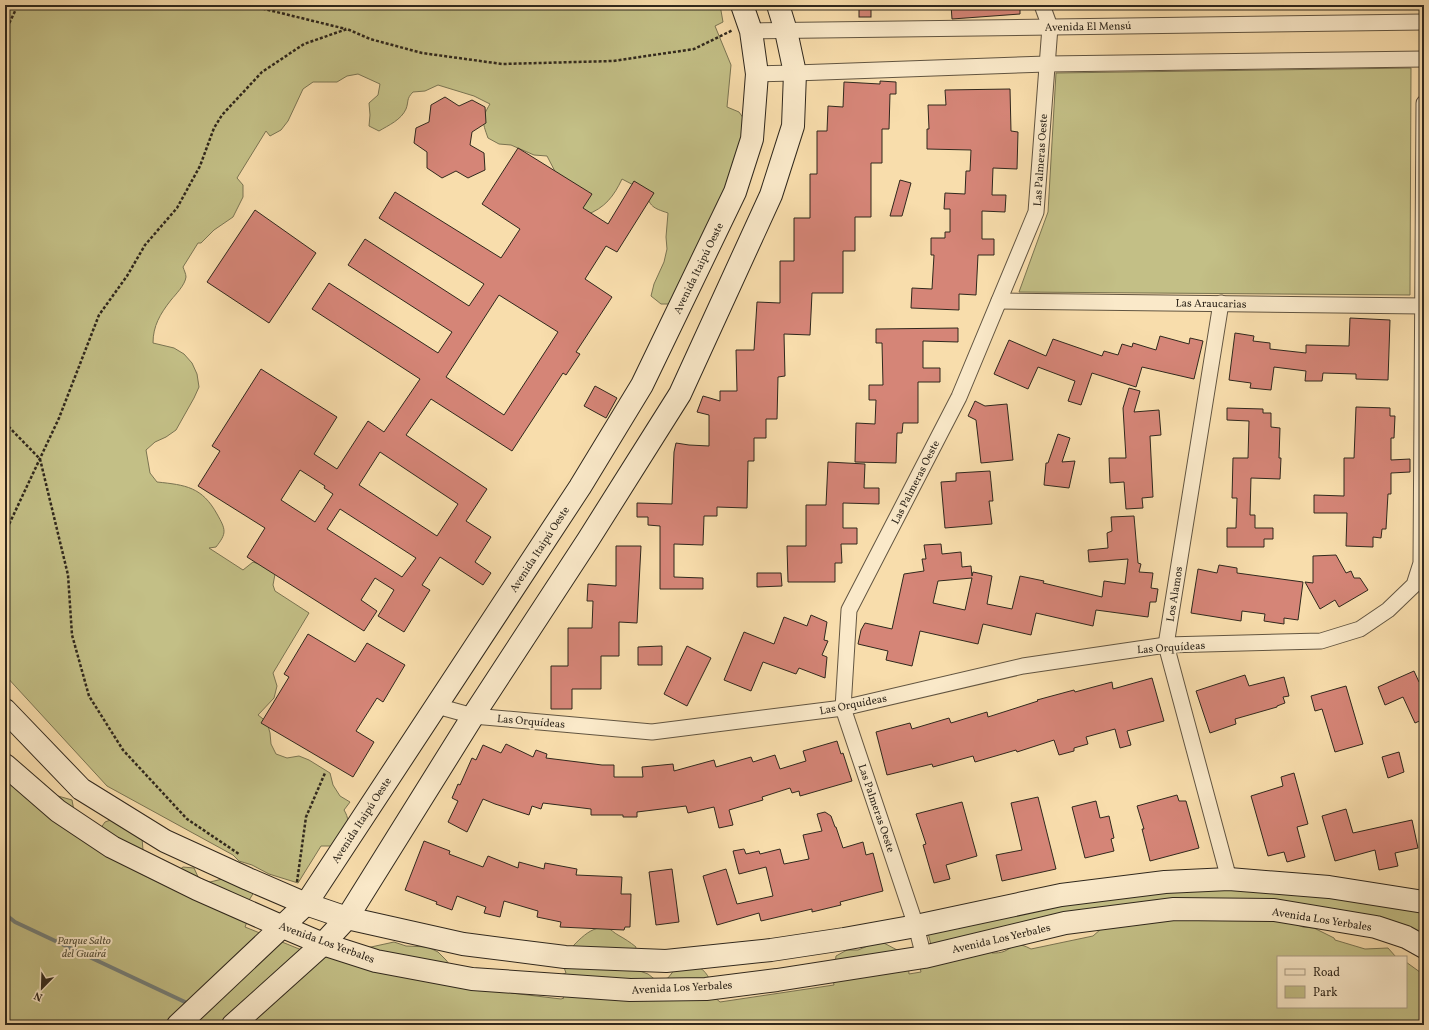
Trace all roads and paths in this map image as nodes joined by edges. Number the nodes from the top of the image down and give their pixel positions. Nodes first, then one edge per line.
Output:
1 (18, 5) edge
2 (248, 5) edge
3 (778, 5) edge
4 (1042, 5) edge
5 (747, 20) edge
6 (1424, 22) edge
7 (1050, 27) junction
8 (347, 29) junction
9 (786, 30) junction
10 (5, 32) edge
11 (1424, 59) edge
12 (1047, 64) junction
13 (757, 74) junction
14 (795, 74) junction
15 (1424, 103) edge
16 (999, 301) junction
17 (1222, 303) junction
18 (1423, 306) edge
19 (5, 423) edge
20 (40, 459) junction
21 (1423, 515) edge
22 (5, 534) edge
23 (1166, 645) junction
24 (437, 706) junction
25 (843, 708) junction
26 (5, 710) edge
27 (473, 716) junction
28 (5, 765) edge
29 (325, 773) dead end
30 (244, 857) dead end
31 (1229, 879) junction
32 (309, 899) junction
33 (1424, 902) edge
34 (347, 918) junction
35 (916, 926) junction
36 (283, 927) junction
37 (323, 944) junction
38 (1424, 947) edge
39 (924, 957) junction
40 (178, 1025) edge
41 (233, 1025) edge

1 - 10 path
2 - 8 path
3 - 9 street
4 - 7 street, Las Palmeras Oeste
5 - 8 path
5 - 9 street, Avenida El Mensú
5 - 13 street, Avenida Itaipú Oeste
6 - 7 street, Avenida El Mensú
7 - 9 street, Avenida El Mensú
7 - 12 street, Las Palmeras Oeste
8 - 20 path
9 - 14 street
11 - 12 street
12 - 14 street
12 - 16 street, Las Palmeras Oeste
13 - 14 street
13 - 24 street, Avenida Itaipú Oeste
14 - 27 street
15 - 18 street, Las Orquídeas
16 - 17 street, Las Araucarias
16 - 25 street, Las Palmeras Oeste
17 - 18 street, Las Araucarias
17 - 23 street, Los Alamos
18 - 21 street, Las Orquídeas
19 - 20 path
20 - 22 path
20 - 30 path
21 - 23 street, Las Orquídeas
23 - 25 street, Las Orquídeas
23 - 31 street, Los Alamos
24 - 27 street, Las Orquídeas
24 - 32 street, Avenida Itaipú Oeste
25 - 27 street, Las Orquídeas
25 - 35 street, Las Palmeras Oeste
26 - 32 street
27 - 34 street
28 - 36 street, Avenida Los Yerbales
29 - 32 path
31 - 33 street
31 - 35 street
32 - 34 street
32 - 36 street, Avenida Itaipú Oeste
34 - 35 street
34 - 37 street
35 - 39 street, Las Palmeras Oeste
36 - 37 street, Avenida Los Yerbales
36 - 40 street, Avenida Itaipú Oeste
37 - 39 street, Avenida Los Yerbales
37 - 41 street
38 - 39 street, Avenida Los Yerbales

